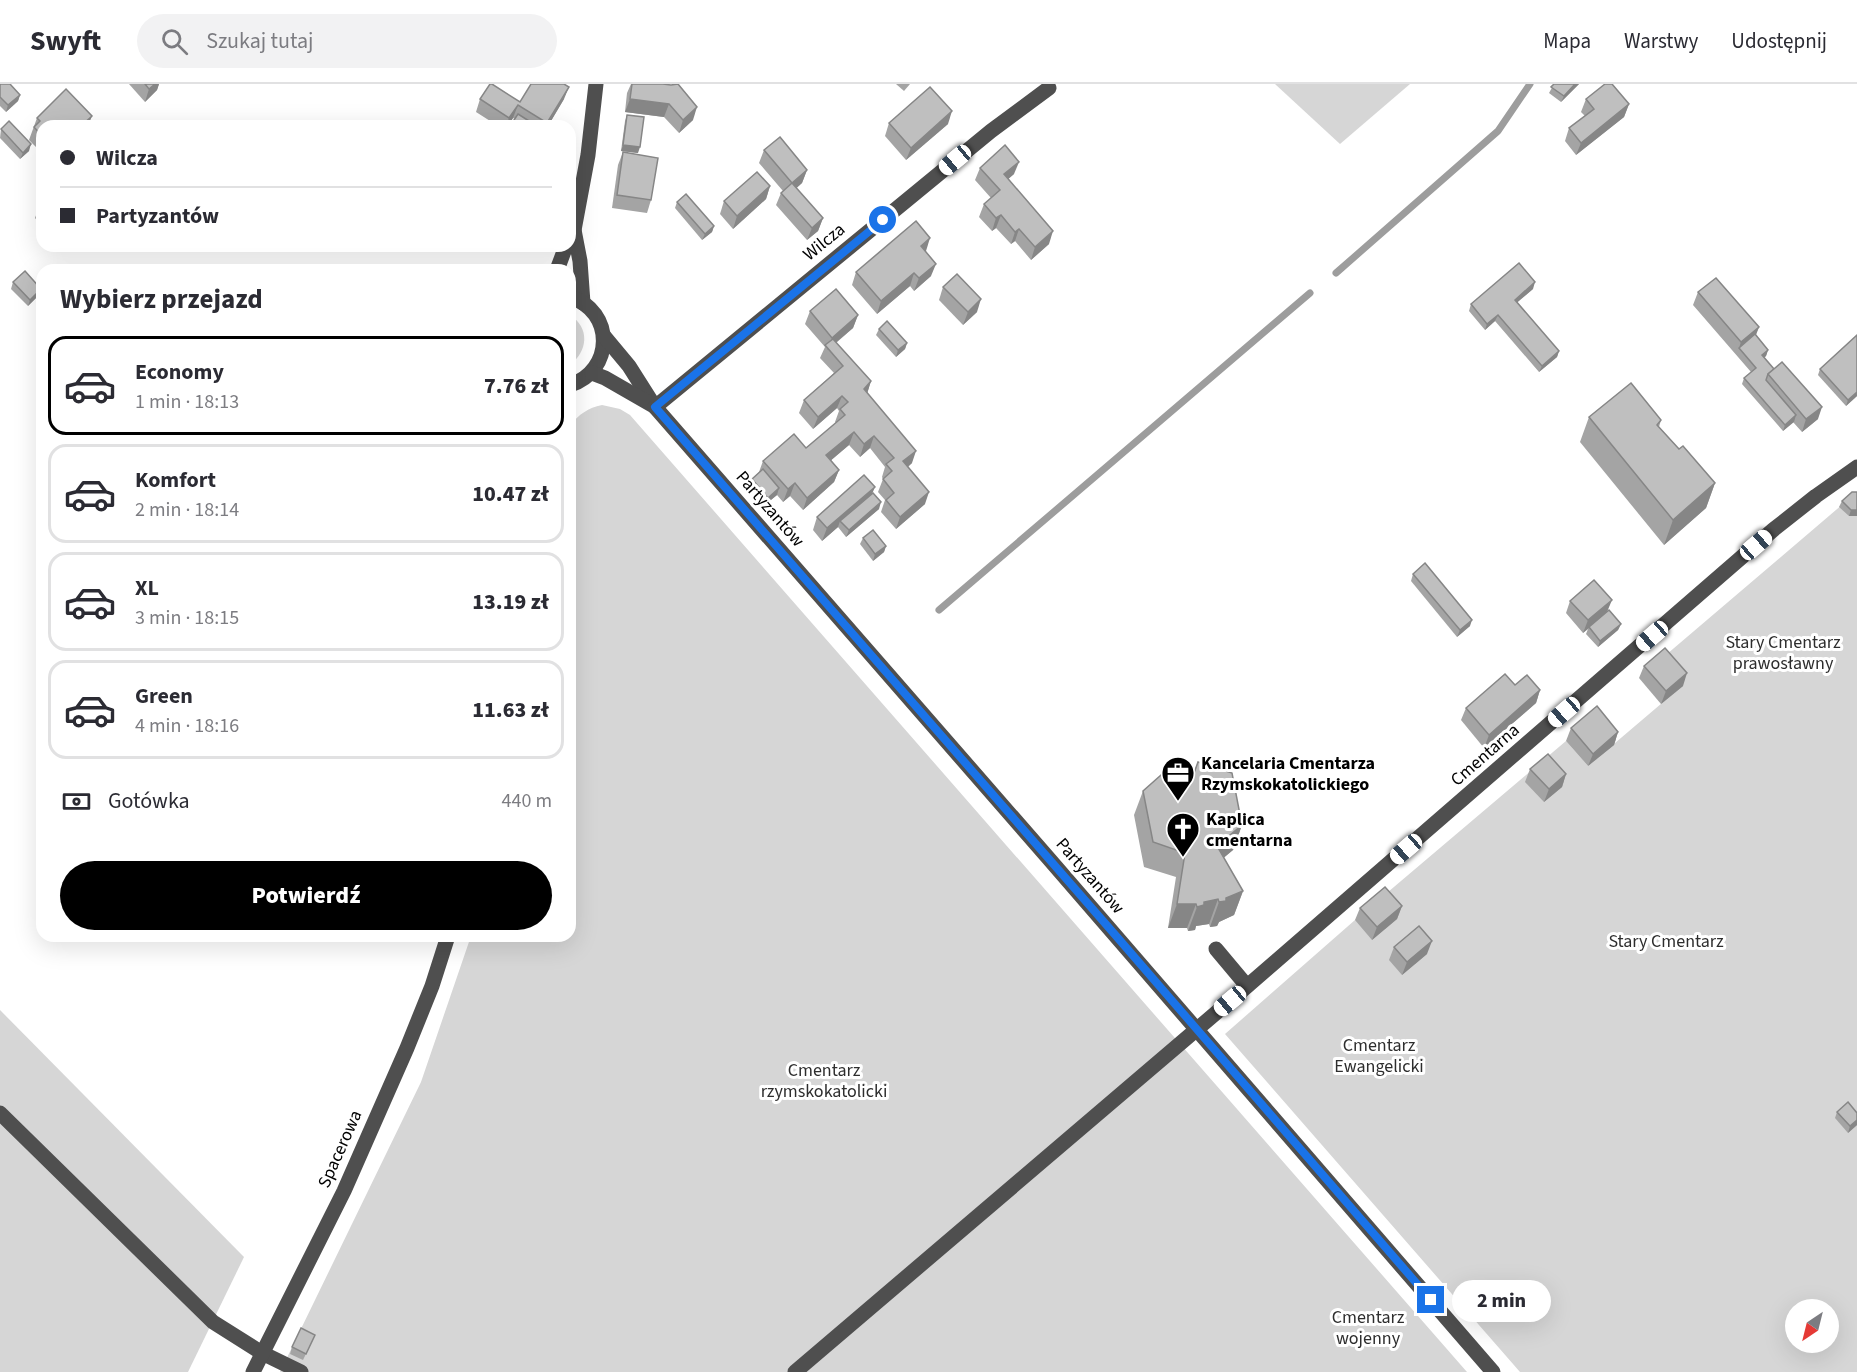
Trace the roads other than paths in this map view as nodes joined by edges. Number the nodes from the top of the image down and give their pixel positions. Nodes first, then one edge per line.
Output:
1 (596, 84) edge
2 (1049, 88) dead end
3 (576, 214) edge
4 (576, 248) edge
5 (577, 300) edge
6 (604, 336) junction
7 (591, 373) junction
8 (576, 383) edge
9 (655, 407) junction
10 (1857, 467) edge
11 (446, 942) edge
12 (1216, 949) dead end
13 (1247, 986) junction
14 (1196, 1030) junction
15 (0, 1113) edge
16 (262, 1353) junction
17 (253, 1372) edge
18 (301, 1372) edge
19 (795, 1372) edge
20 (1493, 1372) edge

1 - 3 street
2 - 9 street, Wilcza
4 - 5 street
5 - 6 street, Partyzantów
6 - 7 street
6 - 9 street, Partyzantów
7 - 8 street
7 - 9 street, Partyzantów
9 - 14 street, Partyzantów
10 - 13 street, Cmentarna
11 - 16 street, Spacerowa
12 - 13 street
13 - 14 street, Cmentarna
14 - 19 street, Cmentarna
14 - 20 street, Partyzantów
15 - 16 street
16 - 17 street, Spacerowa
16 - 18 street

